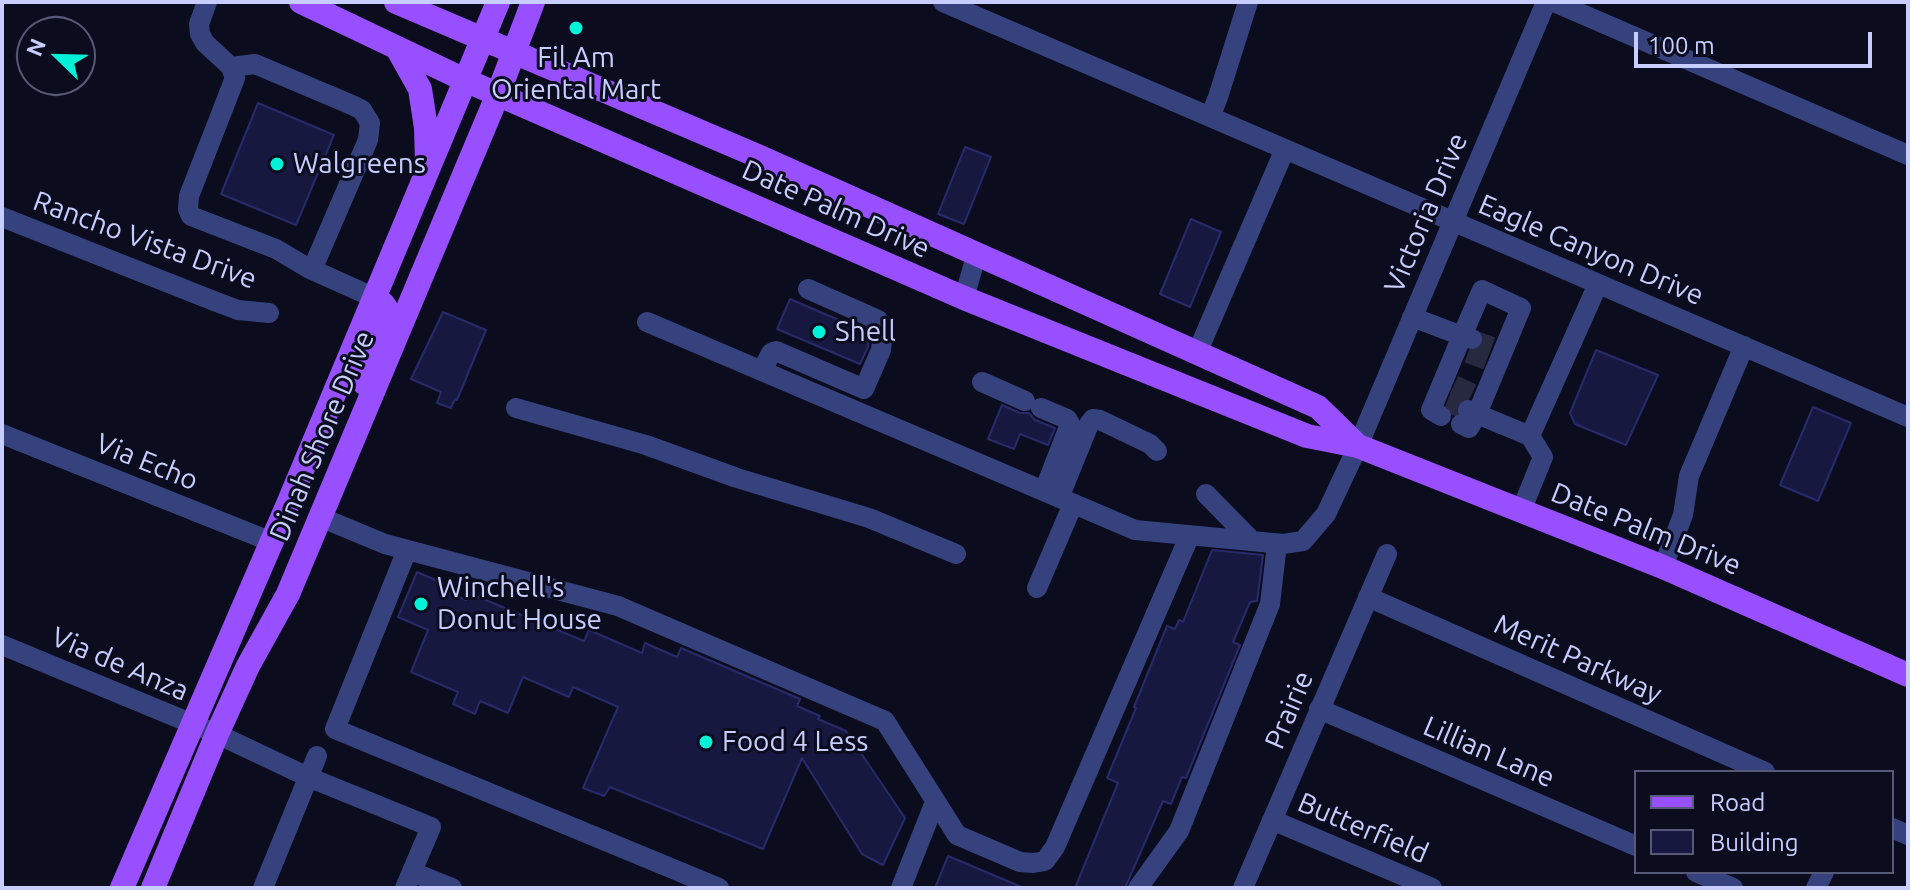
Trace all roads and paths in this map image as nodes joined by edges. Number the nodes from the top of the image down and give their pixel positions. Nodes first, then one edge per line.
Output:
1 (207, 2) edge
2 (301, 2) edge
3 (396, 2) edge
4 (498, 2) edge
5 (533, 2) edge
6 (943, 2) edge
7 (1248, 2) edge
8 (1546, 2) edge
9 (1554, 2) edge
10 (483, 39) junction
11 (397, 48) junction
12 (514, 52) junction
13 (231, 67) junction
14 (467, 81) junction
15 (498, 94) junction
16 (1210, 117) junction
17 (1285, 149) junction
18 (1908, 155) edge
19 (427, 174) junction
20 (2, 217) edge
21 (1453, 221) junction
22 (977, 253) junction
23 (312, 270) junction
24 (1598, 284) junction
25 (808, 289) dead end
26 (375, 298) junction
27 (964, 298) junction
28 (269, 313) dead end
29 (1412, 317) junction
30 (647, 322) dead end
31 (1744, 346) junction
32 (1480, 350) junction
33 (1197, 353) junction
34 (762, 371) junction
35 (842, 379) junction
36 (982, 382) dead end
37 (1461, 395) junction
38 (832, 401) junction
39 (516, 408) dead end
40 (364, 413) junction
41 (1908, 417) edge
42 (2, 434) edge
43 (1530, 436) junction
44 (1358, 446) junction
45 (1157, 451) dead end
46 (1206, 494) dead end
47 (1059, 498) junction
48 (288, 504) junction
49 (1521, 511) junction
50 (320, 517) junction
51 (1189, 537) junction
52 (1251, 540) junction
53 (272, 542) junction
54 (1277, 544) junction
55 (407, 550) junction
56 (956, 554) dead end
57 (1387, 554) dead end
58 (1663, 567) junction
59 (1037, 588) dead end
60 (1368, 597) junction
61 (243, 611) junction
62 (2, 645) edge
63 (1908, 675) edge
64 (1319, 709) junction
65 (193, 724) junction
66 (217, 734) junction
67 (317, 756) dead end
68 (1760, 770) edge
69 (308, 777) junction
70 (935, 802) junction
71 (1272, 820) junction
72 (1634, 845) edge
73 (1701, 874) edge
74 (409, 880) edge
75 (122, 888) edge
76 (153, 888) edge
77 (263, 888) edge
78 (452, 888) edge
79 (719, 888) edge
80 (901, 888) edge
81 (1138, 888) edge
82 (1243, 888) edge
83 (1432, 888) edge
84 (1733, 888) edge

1 - 13 street
2 - 11 main road, Date Palm Drive
3 - 10 main road, Date Palm Drive
4 - 10 main road, Dinah Shore Drive
5 - 12 main road, Dinah Shore Drive
6 - 16 street, Eagle Canyon Drive
7 - 16 street
8 - 21 street, Victoria Drive
9 - 18 street
10 - 12 main road, Date Palm Drive
10 - 14 main road, Dinah Shore Drive
11 - 14 main road, Date Palm Drive
11 - 19 main road
12 - 15 main road, Dinah Shore Drive
12 - 22 main road, Date Palm Drive
13 - 23 street
13 - 23 street
14 - 15 main road, Date Palm Drive
14 - 19 main road, Dinah Shore Drive
15 - 27 main road, Date Palm Drive
15 - 40 main road, Dinah Shore Drive
16 - 17 street, Eagle Canyon Drive
17 - 21 street, Eagle Canyon Drive
17 - 33 street
19 - 26 main road, Dinah Shore Drive
20 - 28 street, Rancho Vista Drive
21 - 24 street, Eagle Canyon Drive
21 - 29 street, Victoria Drive
22 - 27 street
22 - 33 main road, Date Palm Drive
23 - 26 street
24 - 31 street, Eagle Canyon Drive
24 - 43 street
25 - 35 street
26 - 40 main road
26 - 48 main road, Dinah Shore Drive
27 - 44 main road, Date Palm Drive
29 - 32 street
29 - 44 street, Victoria Drive
30 - 34 street
31 - 41 street, Eagle Canyon Drive
31 - 58 street
32 - 37 street
32 - 37 street
33 - 44 main road, Date Palm Drive
34 - 35 street
34 - 38 street
35 - 38 street
36 - 47 street
37 - 43 street
38 - 47 street
39 - 56 street
40 - 50 main road, Dinah Shore Drive
42 - 53 street, Via Echo
43 - 49 street
44 - 49 main road, Date Palm Drive
44 - 54 street, Victoria Drive
45 - 47 street
46 - 52 street
47 - 51 street
47 - 59 street
48 - 50 main road
48 - 53 main road, Dinah Shore Drive
49 - 58 main road, Date Palm Drive
50 - 55 street
50 - 66 main road, Dinah Shore Drive
51 - 52 street
51 - 70 street
52 - 54 street
53 - 61 main road, Dinah Shore Drive
54 - 81 street
55 - 70 street
55 - 79 street
57 - 60 street, Prairie
58 - 63 main road, Date Palm Drive
60 - 64 street, Prairie
60 - 68 street, Merit Parkway
61 - 65 main road, Dinah Shore Drive
61 - 66 main road
62 - 65 street, Via de Anza
64 - 71 street, Prairie
64 - 72 street, Lillian Lane
65 - 66 street, Via de Anza
65 - 75 main road, Dinah Shore Drive
66 - 69 street, Via de Anza
66 - 76 main road, Dinah Shore Drive
67 - 69 street
69 - 74 street, Via de Anza
69 - 77 street
70 - 80 street
71 - 82 street, Prairie
71 - 83 street, Butterfield
73 - 84 street
74 - 78 street

